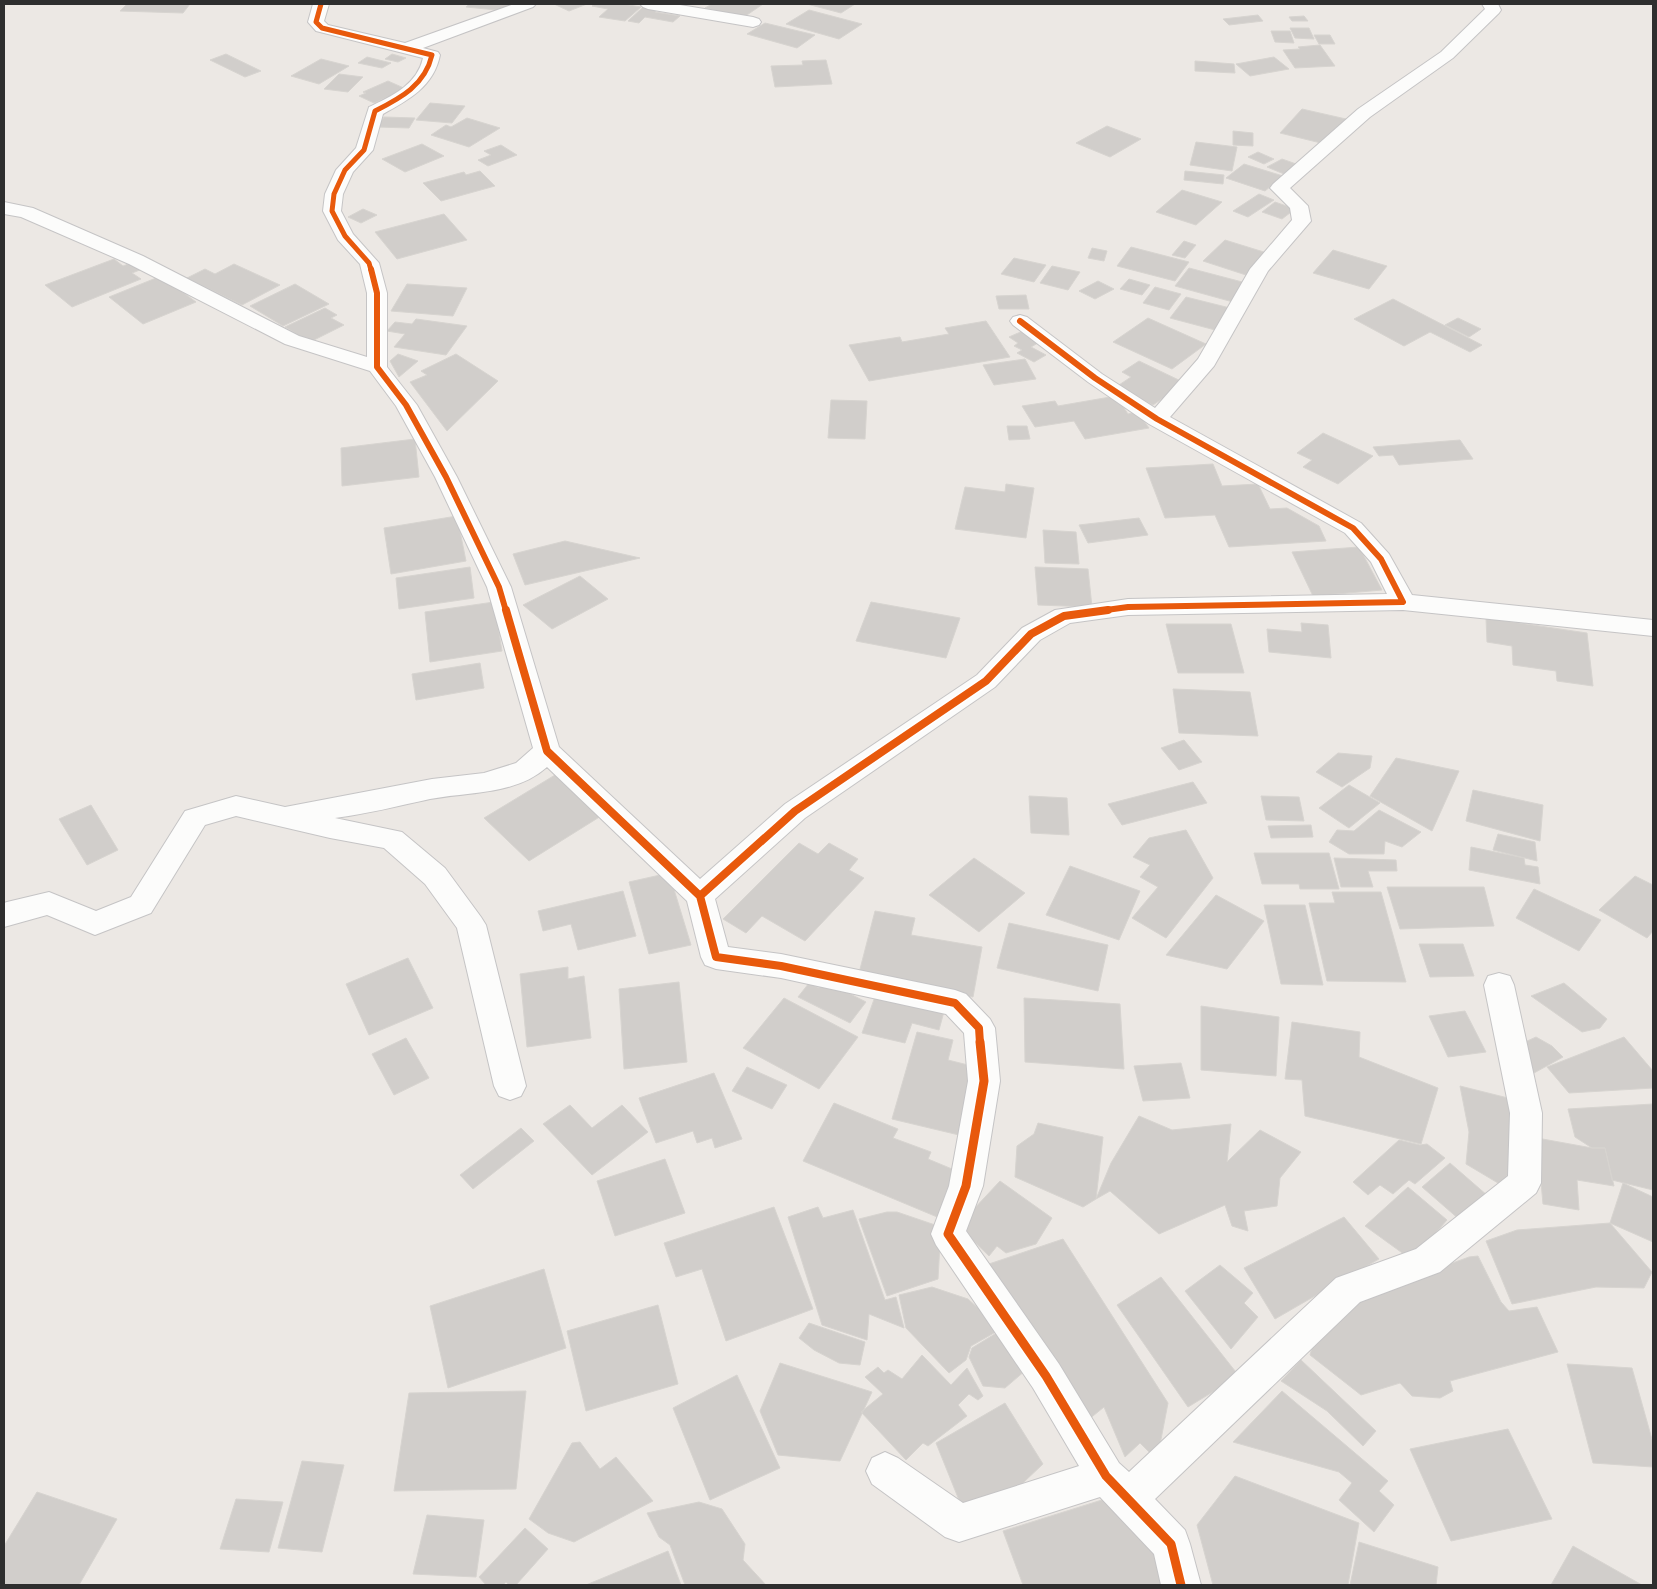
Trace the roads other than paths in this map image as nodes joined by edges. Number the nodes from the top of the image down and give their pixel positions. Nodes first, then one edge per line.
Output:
1 (321, 4) edge
2 (528, 4) edge
3 (648, 4) edge
4 (1490, 4) edge
5 (753, 22) dead end
6 (407, 48) junction
7 (4, 208) edge
8 (1020, 321) dead end
9 (377, 368) junction
10 (1157, 420) junction
11 (1403, 602) junction
12 (1653, 628) edge
13 (547, 751) junction
14 (284, 816) junction
15 (700, 896) junction
16 (4, 916) edge
17 (1499, 985) dead end
18 (510, 1086) dead end
19 (885, 1471) dead end
20 (1117, 1488) junction
21 (1181, 1585) edge

1 - 6 street
2 - 6 street
3 - 5 street
4 - 10 street
6 - 9 street
7 - 9 street
8 - 10 street
9 - 13 street
10 - 11 street
11 - 12 street
11 - 15 street
13 - 14 street
13 - 15 street
14 - 16 street
14 - 18 street
15 - 20 street
17 - 20 street
19 - 20 street
20 - 21 street

